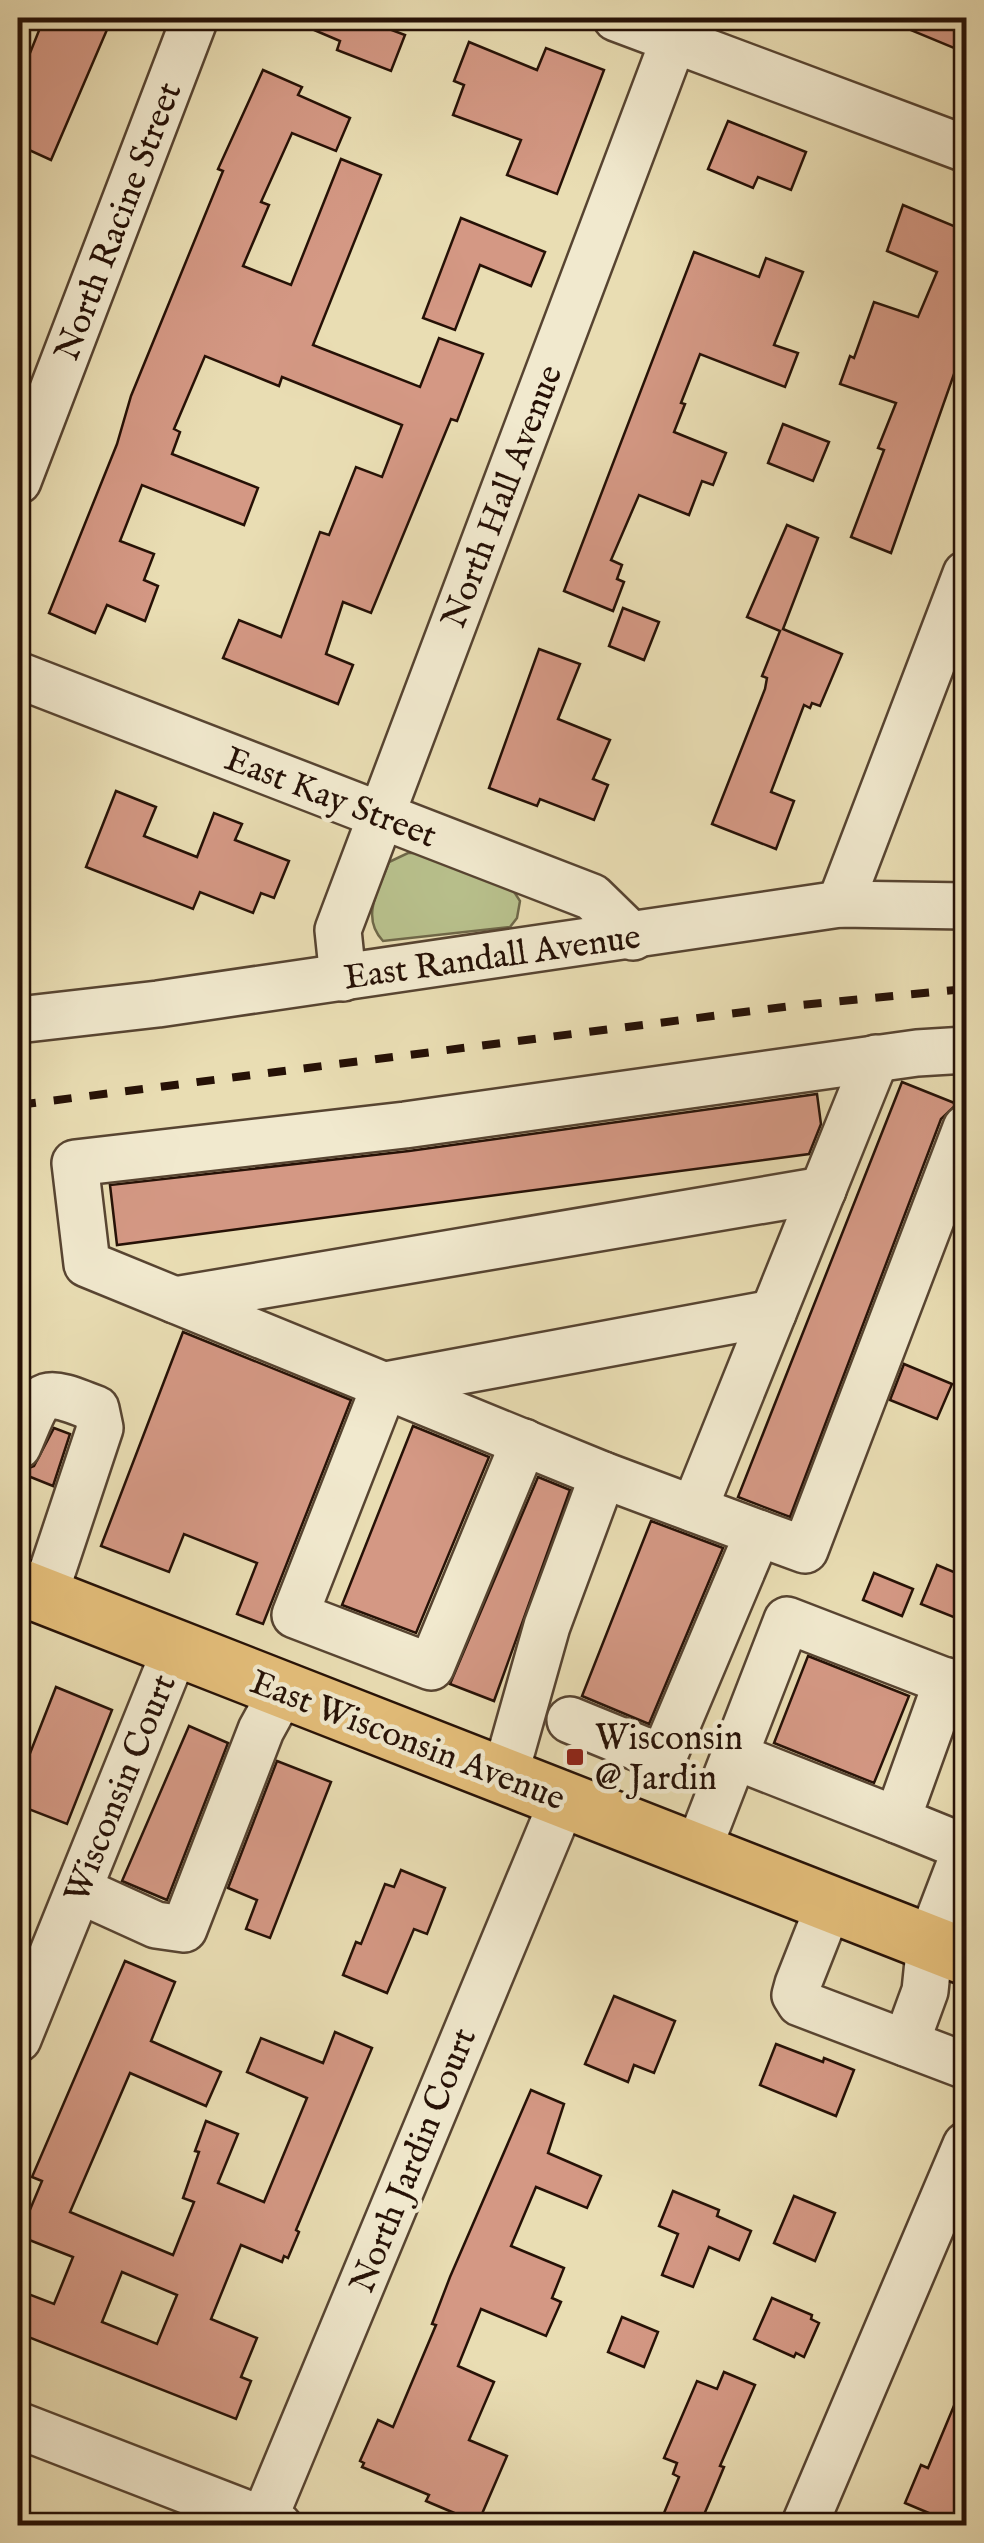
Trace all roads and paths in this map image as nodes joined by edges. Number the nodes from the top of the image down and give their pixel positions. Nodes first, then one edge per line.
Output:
1 (196, 18) edge
2 (616, 18) edge
3 (678, 29) edge
4 (966, 149) edge
5 (18, 482) edge
6 (966, 574) edge
7 (18, 675) edge
8 (380, 815) junction
9 (840, 904) junction
10 (966, 906) edge
11 (633, 937) junction
12 (343, 978) junction
13 (18, 1020) edge
14 (966, 1050) edge
15 (876, 1058) junction
16 (966, 1128) edge
17 (823, 1190) junction
18 (175, 1300) junction
19 (774, 1313) junction
20 (385, 1385) junction
21 (524, 1442) junction
22 (18, 1446) edge
23 (603, 1475) junction
24 (694, 1509) junction
25 (758, 1533) junction
26 (31, 1591) edge
27 (176, 1648) junction
28 (957, 1685) edge
29 (283, 1690) junction
30 (570, 1720) dead end
31 (734, 1756) junction
32 (504, 1778) junction
33 (563, 1800) junction
34 (897, 1820) junction
35 (966, 1848) edge
36 (697, 1852) junction
37 (79, 1890) junction
38 (830, 1903) junction
39 (948, 1950) edge
40 (18, 2039) edge
41 (906, 2043) junction
42 (966, 2066) edge
43 (966, 2145) edge
44 (18, 2425) edge
45 (272, 2522) edge
46 (804, 2526) edge

1 - 5 street, North Racine Street
2 - 3 street
3 - 4 street
3 - 8 street, North Hall Avenue
6 - 9 street
7 - 8 street, East Kay Street
8 - 11 street, East Kay Street
8 - 12 street, North Hall Avenue
9 - 10 street, East Randall Avenue
9 - 11 street, East Randall Avenue
11 - 12 street, East Randall Avenue
12 - 13 street, East Randall Avenue
14 - 15 street
15 - 17 street
15 - 18 street
16 - 25 street
17 - 18 street
17 - 19 street
18 - 20 street
19 - 20 street
19 - 24 street
20 - 21 street
20 - 21 street
21 - 23 street
22 - 26 street
23 - 24 street
23 - 32 street
24 - 25 street
25 - 30 street
26 - 27 main road, East Wisconsin Avenue
27 - 29 main road, East Wisconsin Avenue
27 - 37 street, Wisconsin Court
28 - 31 street
28 - 34 street
29 - 32 main road, East Wisconsin Avenue
29 - 37 street
31 - 34 street
31 - 36 street
32 - 33 main road, East Wisconsin Avenue
33 - 36 main road, East Wisconsin Avenue
33 - 45 street, North Jardin Court
34 - 35 street
35 - 39 street
36 - 38 main road, East Wisconsin Avenue
37 - 40 street, Wisconsin Court
38 - 39 main road, East Wisconsin Avenue
38 - 41 street
39 - 41 street
41 - 42 street
43 - 46 street
44 - 45 street

